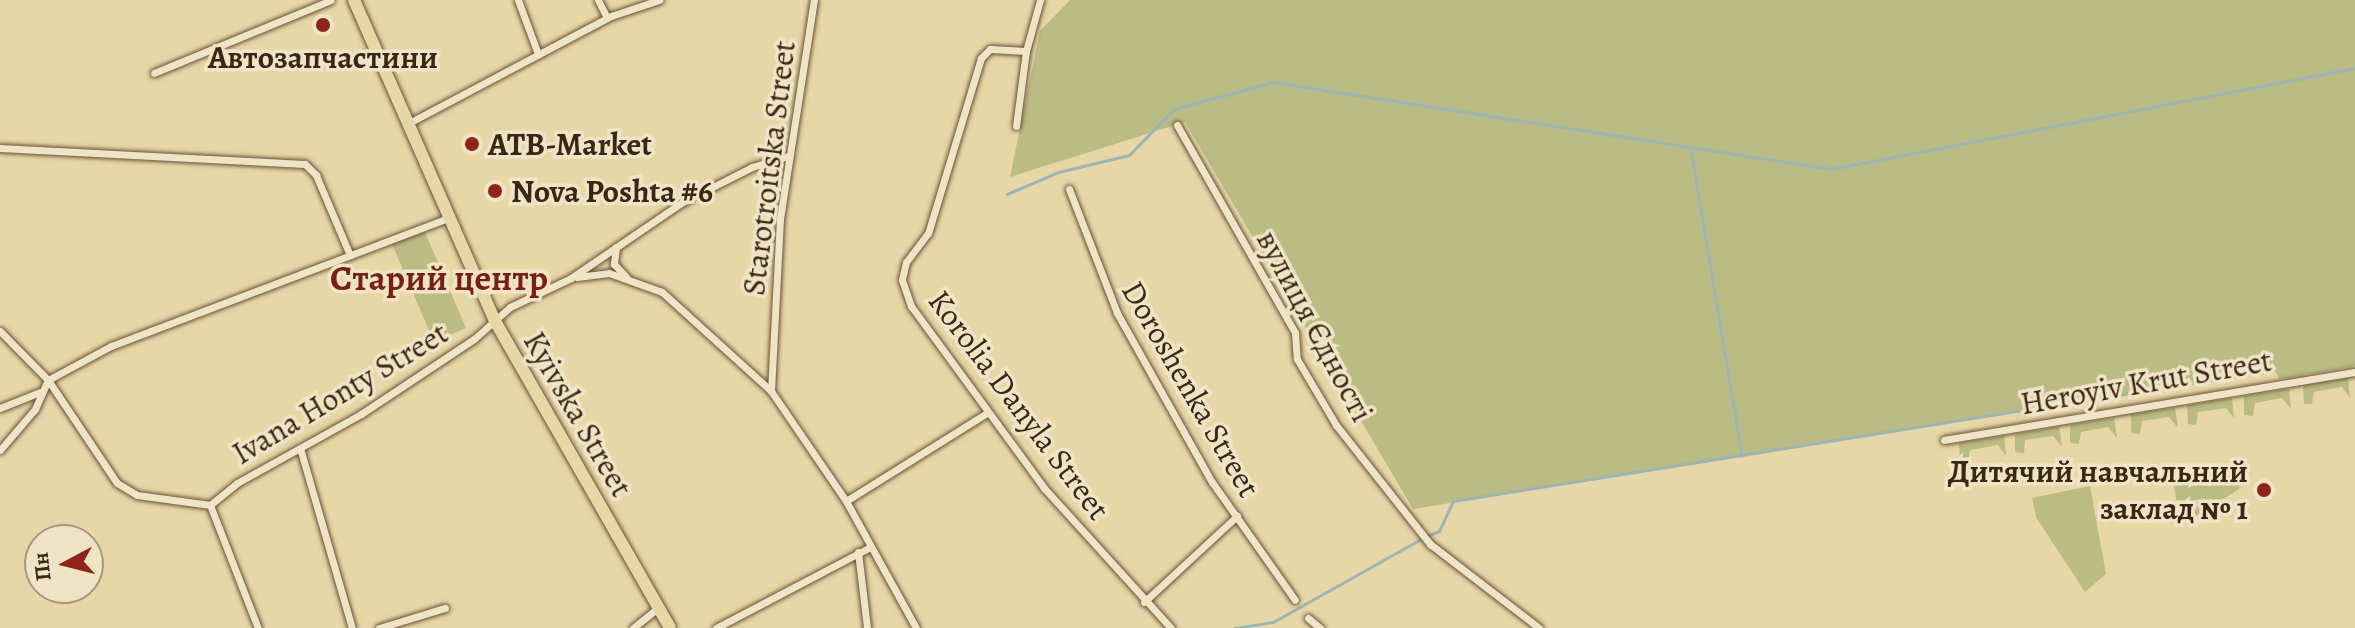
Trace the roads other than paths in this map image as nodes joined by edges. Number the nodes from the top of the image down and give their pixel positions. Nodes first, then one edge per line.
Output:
1 (331, 0) edge
2 (354, 0) edge
3 (518, 0) edge
4 (598, 0) edge
5 (659, 0) edge
6 (814, 0) edge
7 (1040, 0) edge
8 (607, 18) junction
9 (1026, 51) junction
10 (538, 54) junction
11 (154, 73) dead end
12 (407, 124) junction
13 (1177, 125) dead end
14 (1016, 126) dead end
15 (0, 148) edge
16 (789, 156) junction
17 (1069, 189) dead end
18 (448, 218) junction
19 (617, 245) junction
20 (350, 255) junction
21 (571, 278) junction
22 (628, 279) junction
23 (495, 321) junction
24 (0, 331) edge
25 (2355, 372) edge
26 (48, 380) junction
27 (771, 391) junction
28 (40, 392) junction
29 (0, 408) edge
30 (987, 413) junction
31 (1944, 440) dead end
32 (300, 448) junction
33 (0, 450) edge
34 (846, 501) junction
35 (210, 505) junction
36 (1237, 516) junction
37 (870, 547) junction
38 (858, 552) junction
39 (1295, 600) dead end
40 (1144, 602) junction
41 (659, 607) junction
42 (445, 608) dead end
43 (1308, 618) dead end
44 (258, 628) edge
45 (352, 628) edge
46 (379, 628) edge
47 (633, 628) edge
48 (670, 628) edge
49 (716, 628) edge
50 (867, 628) edge
51 (916, 628) edge
52 (1171, 628) edge
53 (1320, 628) edge
54 (1539, 628) edge

1 - 11 street
2 - 12 main road, Kyivska Street
3 - 10 street
4 - 8 street
5 - 8 street
6 - 16 street, Starotroitska Street
7 - 9 street
8 - 10 street
9 - 14 street
9 - 30 street, Korolia Danyla Street
10 - 12 street
12 - 18 main road, Kyivska Street
13 - 54 street, вулиця Єдності
15 - 20 street
16 - 19 street
16 - 27 street, Starotroitska Street
17 - 36 street, Doroshenka Street
18 - 20 street
18 - 23 main road, Kyivska Street
19 - 21 street
19 - 22 street
20 - 26 street
21 - 22 street
21 - 23 street, Ivana Honty Street
22 - 27 street
23 - 32 street, Ivana Honty Street
23 - 41 main road, Kyivska Street
24 - 26 street
25 - 31 street, Heroyiv Krut Street
26 - 28 street
26 - 35 street
27 - 34 street
28 - 29 street
28 - 33 street
30 - 34 street
30 - 40 street, Korolia Danyla Street
32 - 35 street, Ivana Honty Street
32 - 45 street
34 - 37 street
35 - 44 street
36 - 39 street, Doroshenka Street
36 - 40 street
37 - 38 street
37 - 51 street
38 - 49 street
38 - 50 street
40 - 52 street, Korolia Danyla Street
41 - 47 street
41 - 48 main road, Kyivska Street
42 - 46 street
43 - 53 street

